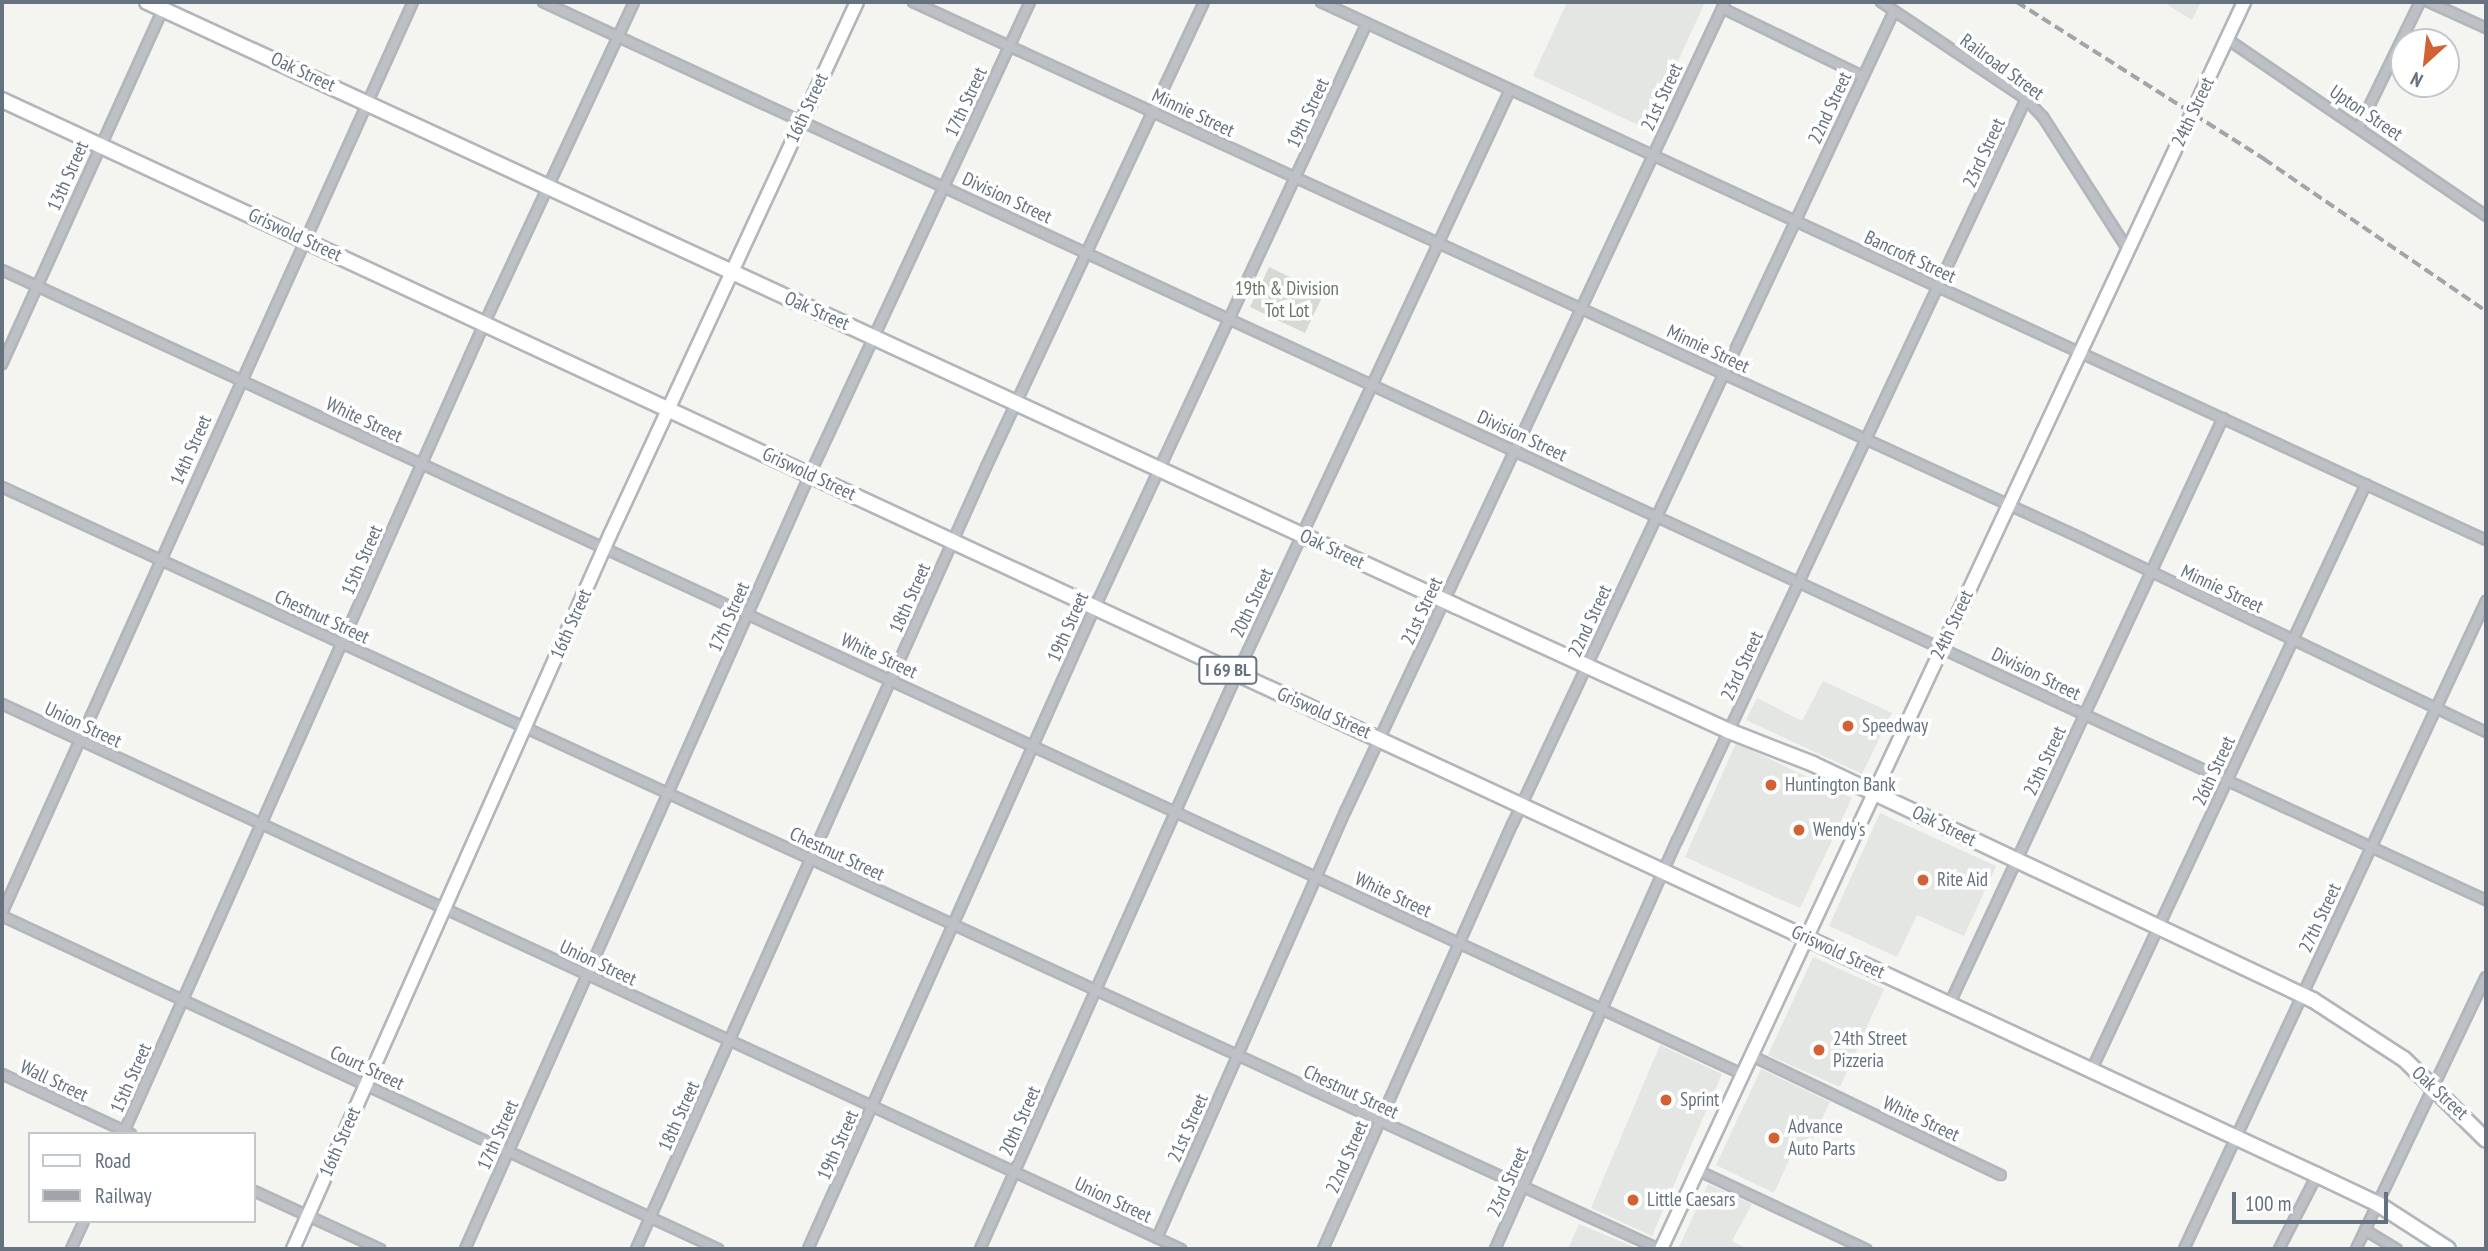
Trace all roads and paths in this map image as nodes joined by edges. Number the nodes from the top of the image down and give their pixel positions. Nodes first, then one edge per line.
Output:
1 (147, 2) edge
2 (413, 2) edge
3 (543, 2) edge
4 (634, 2) edge
5 (857, 2) edge
6 (914, 2) edge
7 (1030, 2) edge
8 (1204, 2) edge
9 (1321, 2) edge
10 (1881, 2) edge
11 (2244, 2) edge
12 (2420, 2) edge
13 (2429, 2) edge
14 (164, 5) edge
15 (1723, 5) edge
16 (1894, 11) junction
17 (1367, 23) junction
18 (2486, 28) edge
19 (618, 36) junction
20 (2227, 39) junction
21 (1009, 47) junction
22 (1862, 76) junction
23 (1510, 90) junction
24 (2026, 99) junction
25 (2, 100) edge
26 (366, 102) junction
27 (1153, 111) junction
28 (801, 121) junction
29 (2359, 127) junction
30 (99, 145) junction
31 (1653, 155) junction
32 (1296, 178) junction
33 (548, 187) junction
34 (944, 187) junction
35 (2486, 216) edge
36 (1795, 221) junction
37 (303, 239) junction
38 (1438, 243) junction
39 (2128, 250) junction
40 (1088, 253) junction
41 (2, 270) edge
42 (732, 271) junction
43 (37, 286) junction
44 (1937, 287) junction
45 (1581, 308) junction
46 (1229, 318) junction
47 (484, 324) junction
48 (874, 337) junction
49 (2079, 354) junction
50 (2, 364) edge
51 (1723, 374) junction
52 (240, 380) junction
53 (1371, 384) junction
54 (1016, 403) junction
55 (667, 409) junction
56 (2224, 418) junction
57 (1866, 440) junction
58 (1515, 450) junction
59 (422, 464) junction
60 (1159, 468) junction
61 (810, 474) junction
62 (2367, 484) junction
63 (2, 486) edge
64 (2009, 505) junction
65 (1657, 516) junction
66 (1301, 535) junction
67 (953, 540) junction
68 (2486, 540) edge
69 (605, 547) junction
70 (160, 560) junction
71 (2151, 573) junction
72 (1800, 582) junction
73 (1444, 601) junction
74 (2486, 601) edge
75 (1095, 607) junction
76 (748, 614) junction
77 (2293, 641) junction
78 (342, 644) junction
79 (1942, 646) junction
80 (1587, 666) junction
81 (1237, 674) junction
82 (891, 679) junction
83 (2, 704) edge
84 (2436, 707) junction
85 (2084, 715) junction
86 (525, 727) junction
87 (1729, 731) junction
88 (2486, 732) edge
89 (1379, 738) junction
90 (79, 741) junction
91 (1034, 745) junction
92 (2227, 781) junction
93 (668, 793) junction
94 (1873, 793) junction
95 (1521, 805) junction
96 (1174, 812) junction
97 (261, 825) junction
98 (2371, 846) junction
99 (810, 859) junction
100 (2017, 861) junction
101 (1664, 872) junction
102 (1317, 877) junction
103 (2486, 900) edge
104 (444, 909) junction
105 (2, 914) edge
106 (953, 925) junction
107 (2158, 928) junction
108 (1805, 936) junction
109 (1460, 943) junction
110 (587, 975) junction
111 (2486, 977) edge
112 (1095, 990) junction
113 (2301, 995) junction
114 (183, 1000) junction
115 (1949, 1004) junction
116 (1602, 1009) junction
117 (729, 1042) junction
118 (1750, 1055) junction
119 (1237, 1057) junction
120 (2091, 1071) junction
121 (2, 1074) edge
122 (1742, 1074) junction
123 (366, 1084) junction
124 (2433, 1085) junction
125 (872, 1107) junction
126 (1380, 1123) junction
127 (124, 1132) edge
128 (126, 1132) edge
129 (2234, 1137) junction
130 (2486, 1140) edge
131 (508, 1152) junction
132 (1697, 1170) junction
133 (1014, 1172) junction
134 (2001, 1175) dead end
135 (2317, 1175) junction
136 (1522, 1188) junction
137 (256, 1192) edge
138 (2378, 1204) junction
139 (308, 1216) junction
140 (650, 1218) junction
141 (83, 1223) edge
142 (2365, 1230) junction
143 (1157, 1238) junction
144 (2393, 1248) edge
145 (71, 1249) edge
146 (293, 1249) edge
147 (380, 1249) edge
148 (465, 1249) edge
149 (636, 1249) edge
150 (718, 1249) edge
151 (808, 1249) edge
152 (979, 1249) edge
153 (1181, 1249) edge
154 (1323, 1249) edge
155 (1495, 1249) edge
156 (1660, 1249) edge
157 (1866, 1249) edge
158 (2184, 1249) edge
159 (2279, 1249) edge
160 (2356, 1249) edge
161 (2448, 1249) edge

1 - 14 main road, Oak Street
2 - 26 street, 14th Street
3 - 19 street, Division Street
4 - 19 street, 15th Street
5 - 28 street, 16th Street
6 - 21 street, Minnie Street
7 - 21 street, 17th Street
8 - 27 street, 18th Street
9 - 17 street, Bancroft Street
10 - 16 street, Railroad Street
11 - 20 street, 24th Street
12 - 29 street
13 - 18 street
14 - 26 main road, Oak Street
14 - 30 street, 13th Street
15 - 22 street
15 - 31 street, 21st Street
16 - 22 street, 22nd Street
16 - 24 street, Railroad Street
17 - 23 street, Bancroft Street
17 - 32 street, 19th Street
19 - 28 street, Division Street
19 - 33 street, 15th Street
20 - 29 street, Upton Street
20 - 39 street, 24th Street
21 - 27 street, Minnie Street
21 - 34 street, 17th Street
22 - 36 street, 22nd Street
23 - 31 street, Bancroft Street
23 - 38 street, 20th Street
24 - 39 street, Railroad Street
24 - 44 street, 23rd Street
25 - 30 main road, Griswold Street / I 69 BL
26 - 33 main road, Oak Street
26 - 37 street, 14th Street
27 - 32 street, Minnie Street
27 - 40 street, 18th Street
28 - 34 street, Division Street
28 - 42 street, 16th Street
29 - 35 street, Upton Street
30 - 37 main road, Griswold Street / I 69 BL
30 - 43 street, 13th Street
31 - 36 street, Bancroft Street
31 - 45 street, 21st Street
32 - 38 street, Minnie Street
32 - 46 street, 19th Street
33 - 42 main road, Oak Street
33 - 47 street, 15th Street
34 - 40 street, Division Street
34 - 48 street, 17th Street
36 - 44 street, Bancroft Street
36 - 51 street, 22nd Street
37 - 47 main road, Griswold Street / I 69 BL
37 - 52 street, 14th Street
38 - 45 street, Minnie Street
38 - 53 street, 20th Street
39 - 49 street, 24th Street
40 - 46 street, Division Street
40 - 54 street, 18th Street
41 - 43 street, White Street
42 - 48 main road, Oak Street
42 - 55 street, 16th Street
43 - 50 street, 13th Street
43 - 52 street, White Street
44 - 49 street, Bancroft Street
44 - 57 street, 23rd Street
45 - 51 street, Minnie Street
45 - 58 street, 21st Street
46 - 53 street, Division Street
46 - 60 street, 19th Street
47 - 55 main road, Griswold Street / I 69 BL
47 - 59 street, 15th Street
48 - 54 main road, Oak Street
48 - 61 street, 17th Street
49 - 56 street, Bancroft Street
49 - 64 street, 24th Street
51 - 57 street, Minnie Street
51 - 65 street, 22nd Street
52 - 59 street, White Street
52 - 70 street, 14th Street
53 - 58 street, Division Street
53 - 66 street, 20th Street
54 - 60 main road, Oak Street
54 - 67 street, 18th Street
55 - 61 main road, Griswold Street / I 69 BL
55 - 69 street, 16th Street
56 - 62 street, Bancroft Street
56 - 71 street, 25th Street
57 - 64 street, Minnie Street
57 - 72 street, 23rd Street
58 - 65 street, Division Street
58 - 73 street, 21st Street
59 - 69 street, White Street
59 - 78 street, 15th Street
60 - 66 main road, Oak Street
60 - 75 street, 19th Street
61 - 67 main road, Griswold Street / I 69 BL
61 - 76 street, 17th Street
62 - 68 street, Bancroft Street
62 - 77 street, 26th Street
63 - 70 street, Chestnut Street
64 - 71 street, Minnie Street
64 - 79 street, 24th Street
65 - 72 street, Division Street
65 - 80 street, 22nd Street
66 - 73 main road, Oak Street
66 - 81 street, 20th Street
67 - 75 main road, Griswold Street / I 69 BL
67 - 82 street, 18th Street
69 - 76 street, White Street
69 - 86 street, 16th Street
70 - 78 street, Chestnut Street
70 - 90 street, 14th Street
71 - 77 street, Minnie Street
71 - 85 street, 25th Street
72 - 79 street, Division Street
72 - 87 street, 23rd Street
73 - 80 main road, Oak Street
73 - 89 street, 21st Street
74 - 84 street, 27th Street
75 - 81 main road, Griswold Street / I 69 BL
75 - 91 street, 19th Street
76 - 82 street, White Street
76 - 93 street, 17th Street
77 - 84 street, Minnie Street
77 - 92 street, 26th Street
78 - 86 street, Chestnut Street
78 - 97 street, 15th Street
79 - 85 street, Division Street
79 - 94 street, 24th Street
80 - 87 main road, Oak Street
80 - 95 street, 22nd Street
81 - 89 main road, Griswold Street / I 69 BL
81 - 96 street, 20th Street
82 - 91 street, White Street
82 - 99 street, 18th Street
83 - 90 street, Union Street
84 - 88 street, Minnie Street
84 - 98 street, 27th Street
85 - 92 street, Division Street
85 - 100 street, 25th Street
86 - 93 street, Chestnut Street
86 - 104 street, 16th Street
87 - 94 main road, Oak Street
87 - 101 street, 23rd Street
89 - 95 main road, Griswold Street / I 69 BL
89 - 102 street, 21st Street
90 - 97 street, Union Street
90 - 105 street, 14th Street
91 - 96 street, White Street
91 - 106 street, 19th Street
92 - 98 street, Division Street
92 - 107 street, 26th Street
93 - 99 street, Chestnut Street
93 - 110 street, 17th Street
94 - 100 main road, Oak Street
94 - 108 street, 24th Street
95 - 101 main road, Griswold Street / I 69 BL
95 - 109 street, 22nd Street
96 - 102 street, White Street
96 - 112 street, 20th Street
97 - 104 street, Union Street
97 - 114 street, 15th Street
98 - 103 street, Division Street
98 - 113 street, 27th Street
99 - 106 street, Chestnut Street
99 - 117 street, 18th Street
100 - 107 main road, Oak Street
100 - 115 street, 25th Street
101 - 108 main road, Griswold Street / I 69 BL
101 - 116 street, 23rd Street
102 - 109 street, White Street
102 - 119 street, 21st Street
104 - 110 street, Union Street
104 - 123 street, 16th Street
105 - 114 street, Court Street
106 - 112 street, Chestnut Street
106 - 125 street, 19th Street
107 - 113 main road, Oak Street
107 - 120 street, 26th Street
108 - 115 main road, Griswold Street / I 69 BL
108 - 118 street, 24th Street
109 - 116 street, White Street
109 - 126 street, 22nd Street
110 - 117 street, Union Street
110 - 131 street, 17th Street
111 - 124 street
112 - 119 street, Chestnut Street
112 - 133 street, 20th Street
113 - 124 main road, Oak Street
113 - 129 street, 27th Street
114 - 123 street, Court Street
114 - 128 street, 15th Street
115 - 120 main road, Griswold Street / I 69 BL
116 - 122 street, White Street
116 - 136 street, 23rd Street
117 - 125 street, Union Street
117 - 140 street, 18th Street
118 - 122 street, 24th Street
118 - 134 street, White Street
119 - 126 street, Chestnut Street
119 - 143 street, 21st Street
120 - 129 main road, Griswold Street / I 69 BL
121 - 127 street, Wall Street
122 - 132 street, 24th Street
123 - 131 street, Court Street
123 - 139 street, 16th Street
124 - 130 main road, Oak Street
124 - 138 street
125 - 133 street, Union Street
125 - 151 street, 19th Street
126 - 136 street, Chestnut Street
126 - 154 street, 22nd Street
129 - 135 main road, Griswold Street / I 69 BL
129 - 158 street, 27th Street
131 - 140 street, Court Street
131 - 148 street, 17th Street
132 - 156 street, 24th Street
132 - 157 street
133 - 143 street, Union Street
133 - 152 street, 20th Street
135 - 138 main road, Griswold Street / I 69 BL
135 - 159 street
136 - 155 street, 23rd Street
136 - 156 street, Chestnut Street
137 - 139 street
138 - 142 street
138 - 161 main road, Griswold Street / I 69 BL
139 - 146 street, 16th Street
139 - 147 street
140 - 149 street, 18th Street
140 - 150 street, Court Street
141 - 145 street
142 - 144 street
142 - 160 street
143 - 153 street, Union Street

